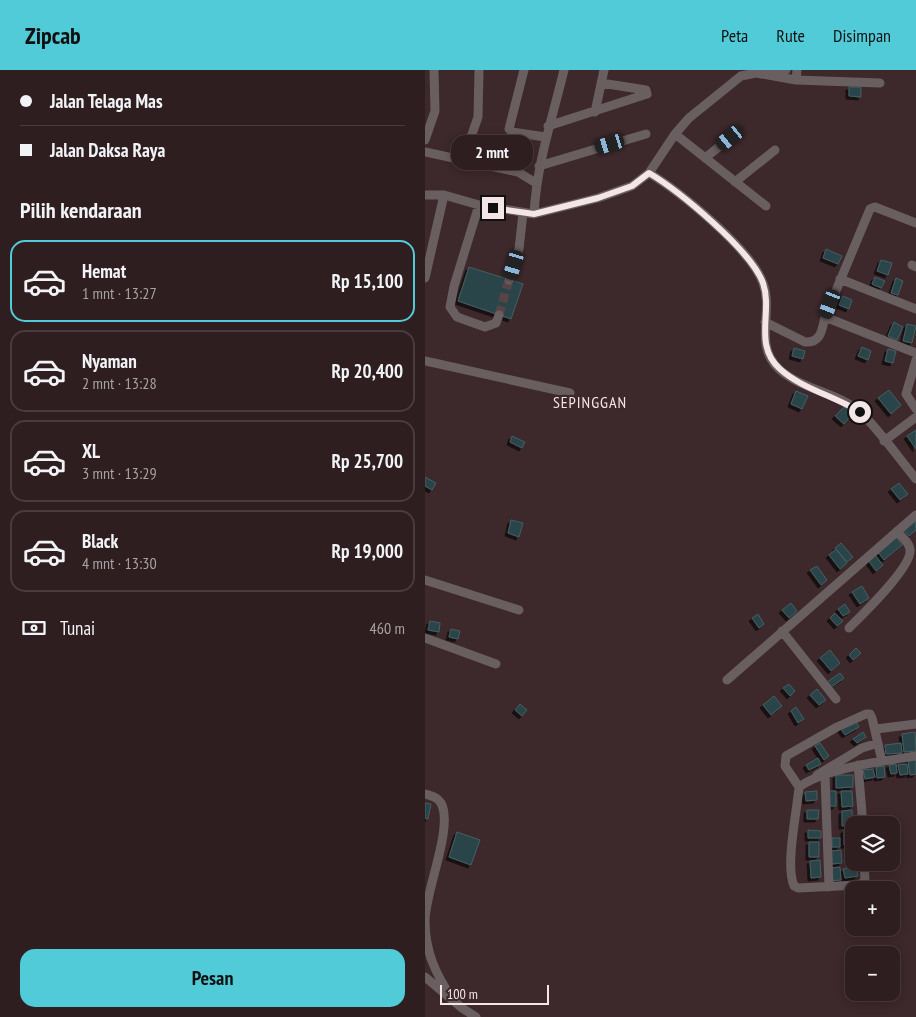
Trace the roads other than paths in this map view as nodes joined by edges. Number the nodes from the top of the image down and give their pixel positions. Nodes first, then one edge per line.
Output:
1 (434, 70) edge
2 (479, 70) edge
3 (524, 70) edge
4 (564, 70) edge
5 (604, 70) edge
6 (786, 70) edge
7 (797, 70) edge
8 (740, 73) edge
9 (756, 73) junction
10 (796, 80) junction
11 (601, 83) junction
12 (879, 83) dead end
13 (595, 112) junction
14 (548, 126) junction
15 (645, 134) dead end
16 (675, 134) junction
17 (545, 137) junction
18 (730, 138) dead end
19 (425, 140) edge
20 (775, 150) dead end
21 (425, 152) edge
22 (705, 158) junction
23 (463, 160) junction
24 (539, 166) junction
25 (649, 173) junction
26 (735, 182) junction
27 (535, 183) junction
28 (425, 195) edge
29 (444, 195) junction
30 (479, 205) junction
31 (766, 206) dead end
32 (523, 213) junction
33 (534, 214) junction
34 (916, 223) edge
35 (425, 278) edge
36 (840, 279) junction
37 (509, 280) tunnel mouth
38 (916, 308) edge
39 (499, 315) dead end
40 (825, 317) junction
41 (765, 322) junction
42 (916, 353) edge
43 (425, 360) edge
44 (916, 360) edge
45 (570, 393) dead end
46 (916, 409) edge
47 (916, 417) edge
48 (884, 441) junction
49 (916, 479) edge
50 (916, 515) edge
51 (897, 531) junction
52 (425, 580) edge
53 (519, 610) dead end
54 (849, 628) dead end
55 (782, 631) junction
56 (425, 638) edge
57 (496, 664) dead end
58 (727, 680) dead end
59 (836, 699) dead end
60 (916, 724) edge
61 (876, 729) junction
62 (878, 742) junction
63 (916, 756) edge
64 (882, 761) junction
65 (858, 765) junction
66 (825, 775) junction
67 (815, 777) junction
68 (799, 787) junction
69 (425, 794) edge
70 (862, 816) edge
71 (864, 871) edge
72 (829, 887) junction
73 (425, 976) edge
74 (452, 999) junction
75 (475, 1017) edge

1 - 19 street
2 - 23 street
3 - 17 street
4 - 14 street
5 - 11 street
6 - 9 street
7 - 10 street
8 - 9 street
8 - 16 street
9 - 10 street
10 - 12 street
11 - 13 street
11 - 13 street
13 - 14 street
14 - 17 street
15 - 24 street
16 - 22 street
16 - 25 street
17 - 24 street
18 - 22 street
20 - 26 street
21 - 23 street
22 - 26 street
23 - 27 street
24 - 27 street
25 - 33 street
25 - 41 street
26 - 31 street
27 - 33 street
28 - 29 street
29 - 30 street
29 - 35 street
30 - 32 street
30 - 39 street
32 - 33 street
32 - 37 street
34 - 36 street
36 - 38 street
36 - 40 street
40 - 41 street
40 - 42 street
41 - 48 street
43 - 45 street
44 - 46 street
47 - 48 street
48 - 49 street
50 - 51 street
51 - 54 street
51 - 55 street
52 - 53 street
55 - 58 street
55 - 59 street
56 - 57 street
60 - 61 street
61 - 62 street
61 - 68 street
62 - 64 street
62 - 67 street
63 - 64 street
64 - 65 street
65 - 66 street
65 - 70 street
66 - 67 street
66 - 72 street
67 - 68 street
68 - 72 street
69 - 74 street
71 - 72 street
73 - 74 street
74 - 75 street

